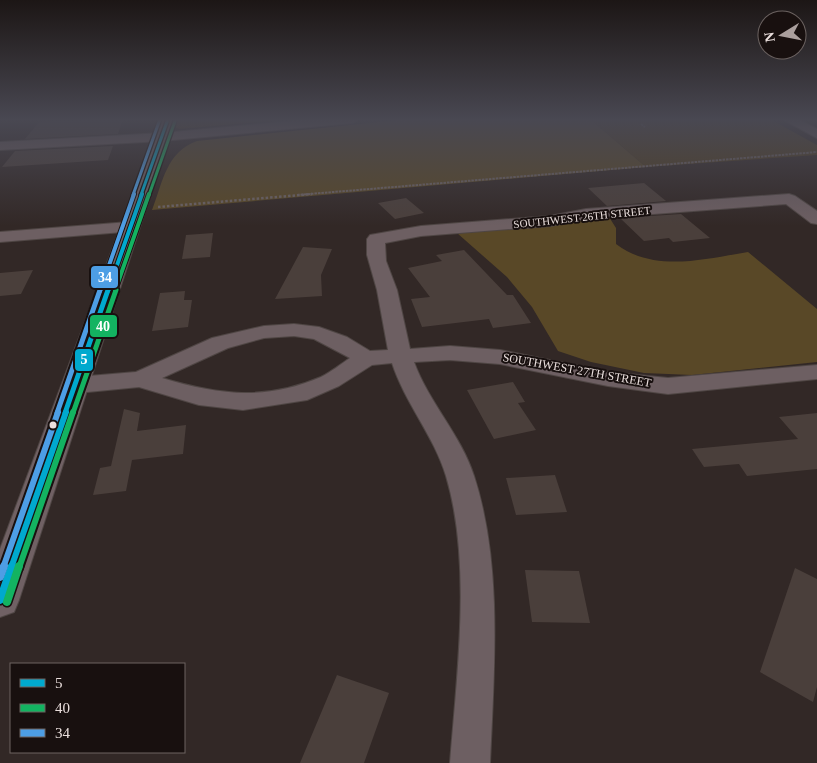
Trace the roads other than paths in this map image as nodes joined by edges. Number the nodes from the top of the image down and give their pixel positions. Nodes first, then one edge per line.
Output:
1 (155, 155) edge
2 (817, 218) edge
3 (129, 227) junction
4 (0, 237) edge
5 (402, 355) junction
6 (366, 358) junction
7 (817, 372) edge
8 (140, 379) junction
9 (77, 385) junction
10 (0, 600) edge
11 (470, 763) edge

1 - 3 main road
2 - 5 street, SOUTHWEST 26TH STREET
3 - 4 street
3 - 9 main road
5 - 6 street, SOUTHWEST 27TH STREET
5 - 7 street, SOUTHWEST 27TH STREET
5 - 11 street
6 - 8 street, SOUTHWEST 27TH STREET
6 - 8 street, SOUTHWEST 27TH STREET
8 - 9 street, SOUTHWEST 27TH STREET
9 - 10 main road

